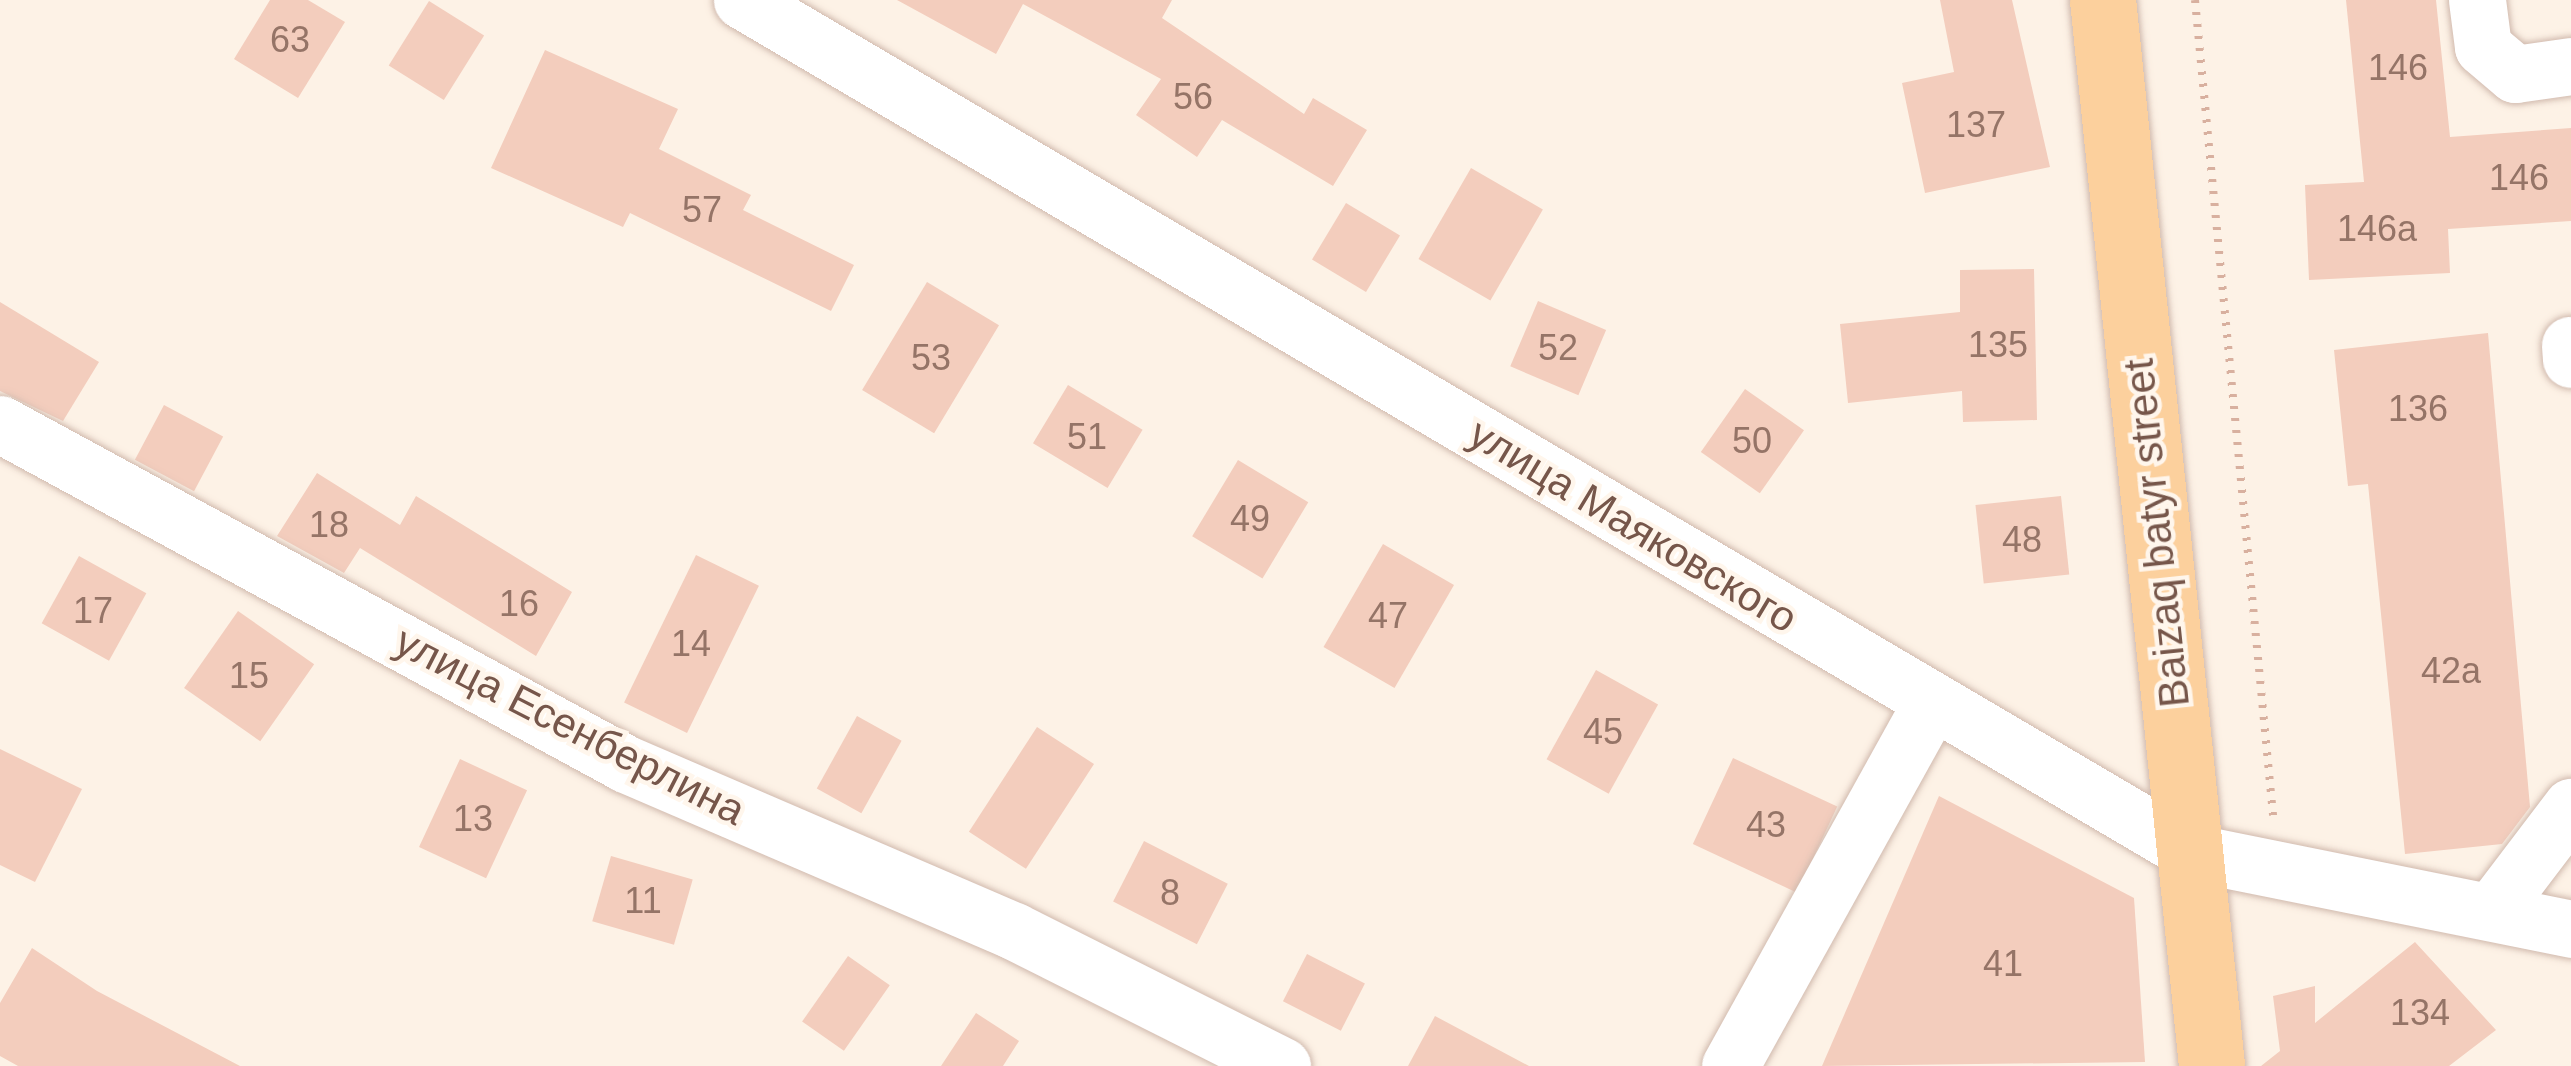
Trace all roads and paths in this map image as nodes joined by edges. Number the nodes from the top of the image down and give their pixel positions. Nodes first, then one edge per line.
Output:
1 (742, 0) edge
2 (2103, 0) edge
3 (2194, 0) edge
4 (2477, 0) edge
5 (2571, 66) edge
6 (2570, 346) edge
7 (2571, 359) edge
8 (0, 424) edge
9 (1932, 702) junction
10 (2571, 807) edge
11 (2190, 852) junction
12 (2278, 864) junction
13 (2492, 911) junction
14 (2571, 928) edge
15 (1282, 1066) edge
16 (1730, 1066) edge
17 (2212, 1066) edge

1 - 9 street, улица Маяковского
2 - 11 main road, Baizaq batyr street
3 - 12 path
4 - 5 street
6 - 7 street
8 - 15 street, улица Есенберлина
9 - 11 street, улица Маяковского
9 - 16 street
10 - 13 street
11 - 12 street, улица Маяковского
11 - 17 main road, Baizaq batyr street
12 - 13 street, улица Маяковского
13 - 14 street, улица Маяковского

